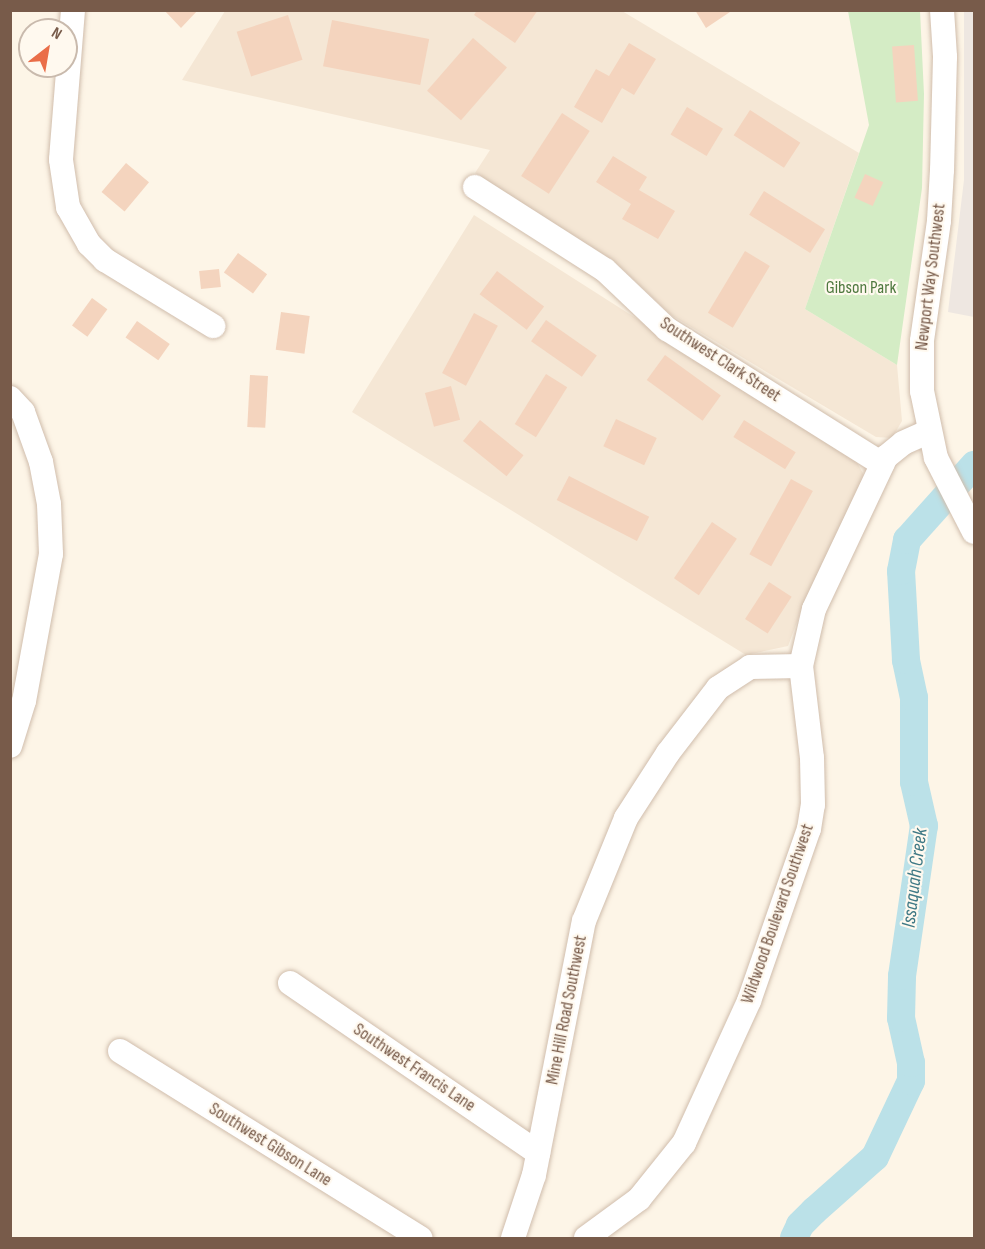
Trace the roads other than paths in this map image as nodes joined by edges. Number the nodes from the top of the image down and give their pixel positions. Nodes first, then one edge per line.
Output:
1 (73, 10) edge
2 (942, 10) edge
3 (475, 187) dead end
4 (213, 326) dead end
5 (10, 398) edge
6 (928, 432) junction
7 (882, 464) junction
8 (975, 532) edge
9 (801, 666) junction
10 (10, 746) edge
11 (290, 983) dead end
12 (120, 1051) dead end
13 (538, 1153) junction
14 (420, 1239) edge
15 (513, 1239) edge
16 (586, 1239) edge

1 - 4 street
2 - 6 street, Newport Way Southwest
3 - 7 street, Southwest Clark Street
5 - 10 street
6 - 7 street, Wildwood Boulevard Southwest
6 - 8 street, Newport Way Southwest
7 - 9 street, Wildwood Boulevard Southwest
9 - 13 street, Mine Hill Road Southwest
9 - 16 street, Wildwood Boulevard Southwest
11 - 13 street, Southwest Francis Lane
12 - 14 street, Southwest Gibson Lane
13 - 15 street, Mine Hill Road Southwest

